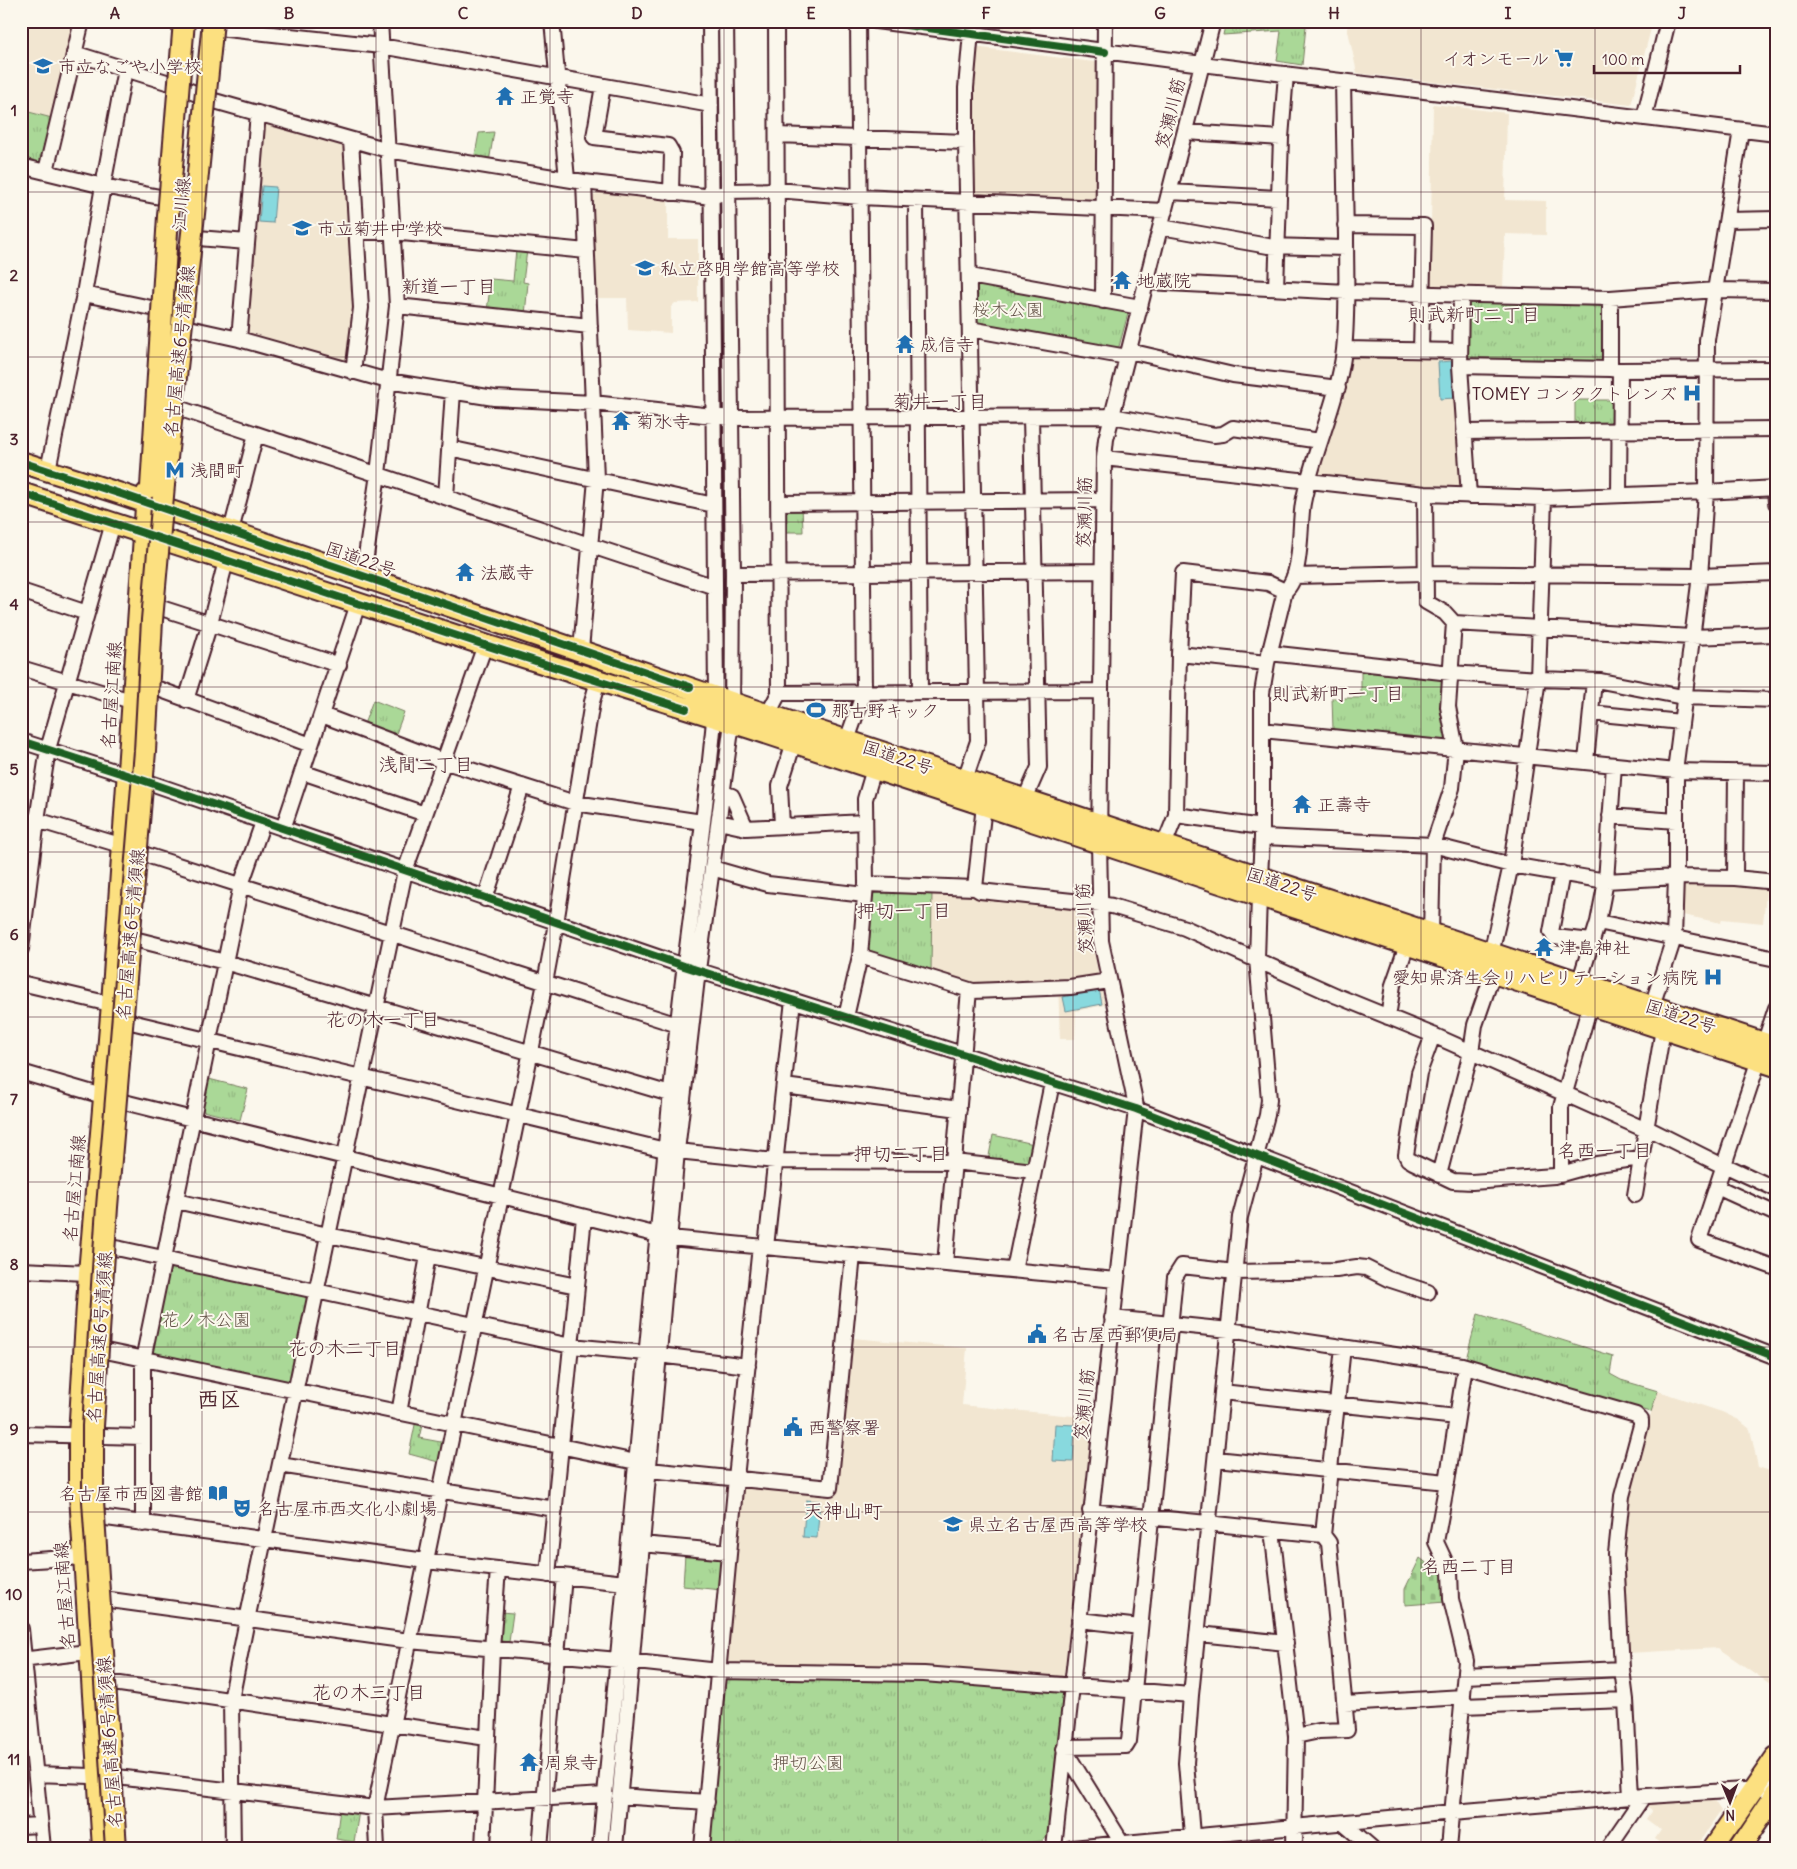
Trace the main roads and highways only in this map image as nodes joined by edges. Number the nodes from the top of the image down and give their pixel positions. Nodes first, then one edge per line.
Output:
1 (183, 21) edge
2 (196, 21) edge
3 (213, 23) edge
4 (21, 462) edge
5 (158, 483) junction
6 (21, 493) edge
7 (145, 502) junction
8 (168, 510) junction
9 (144, 533) junction
10 (165, 540) junction
11 (1259, 886) junction
12 (1492, 963) junction
13 (1768, 1054) edge
14 (1776, 1757) edge
15 (1776, 1794) edge
16 (103, 1848) edge
17 (116, 1848) edge
18 (122, 1848) edge
19 (1713, 1848) edge
20 (1740, 1848) edge

1 - 5 highway, 名古屋高速6号清須線, bridge
1 - 7 main road, 江川線
2 - 5 highway, bridge
3 - 5 highway, 名古屋高速6号清須線, bridge
3 - 8 main road, 江川線
4 - 7 highway, 国道22号
5 - 16 highway, 名古屋高速6号清須線
5 - 17 highway, 名古屋高速6号清須線, bridge
6 - 9 highway, 国道22号
7 - 8 highway, 国道22号
7 - 9 main road, 江川線
8 - 10 main road, 江川線
8 - 11 highway, 国道22号
9 - 10 highway, 国道22号
9 - 16 main road, 名古屋江南線
10 - 11 highway, 国道22号
10 - 18 main road
11 - 12 highway, 国道22号
11 - 12 highway, 国道22号
12 - 13 highway, 国道22号
12 - 13 highway, 国道22号
14 - 19 highway
15 - 20 highway

